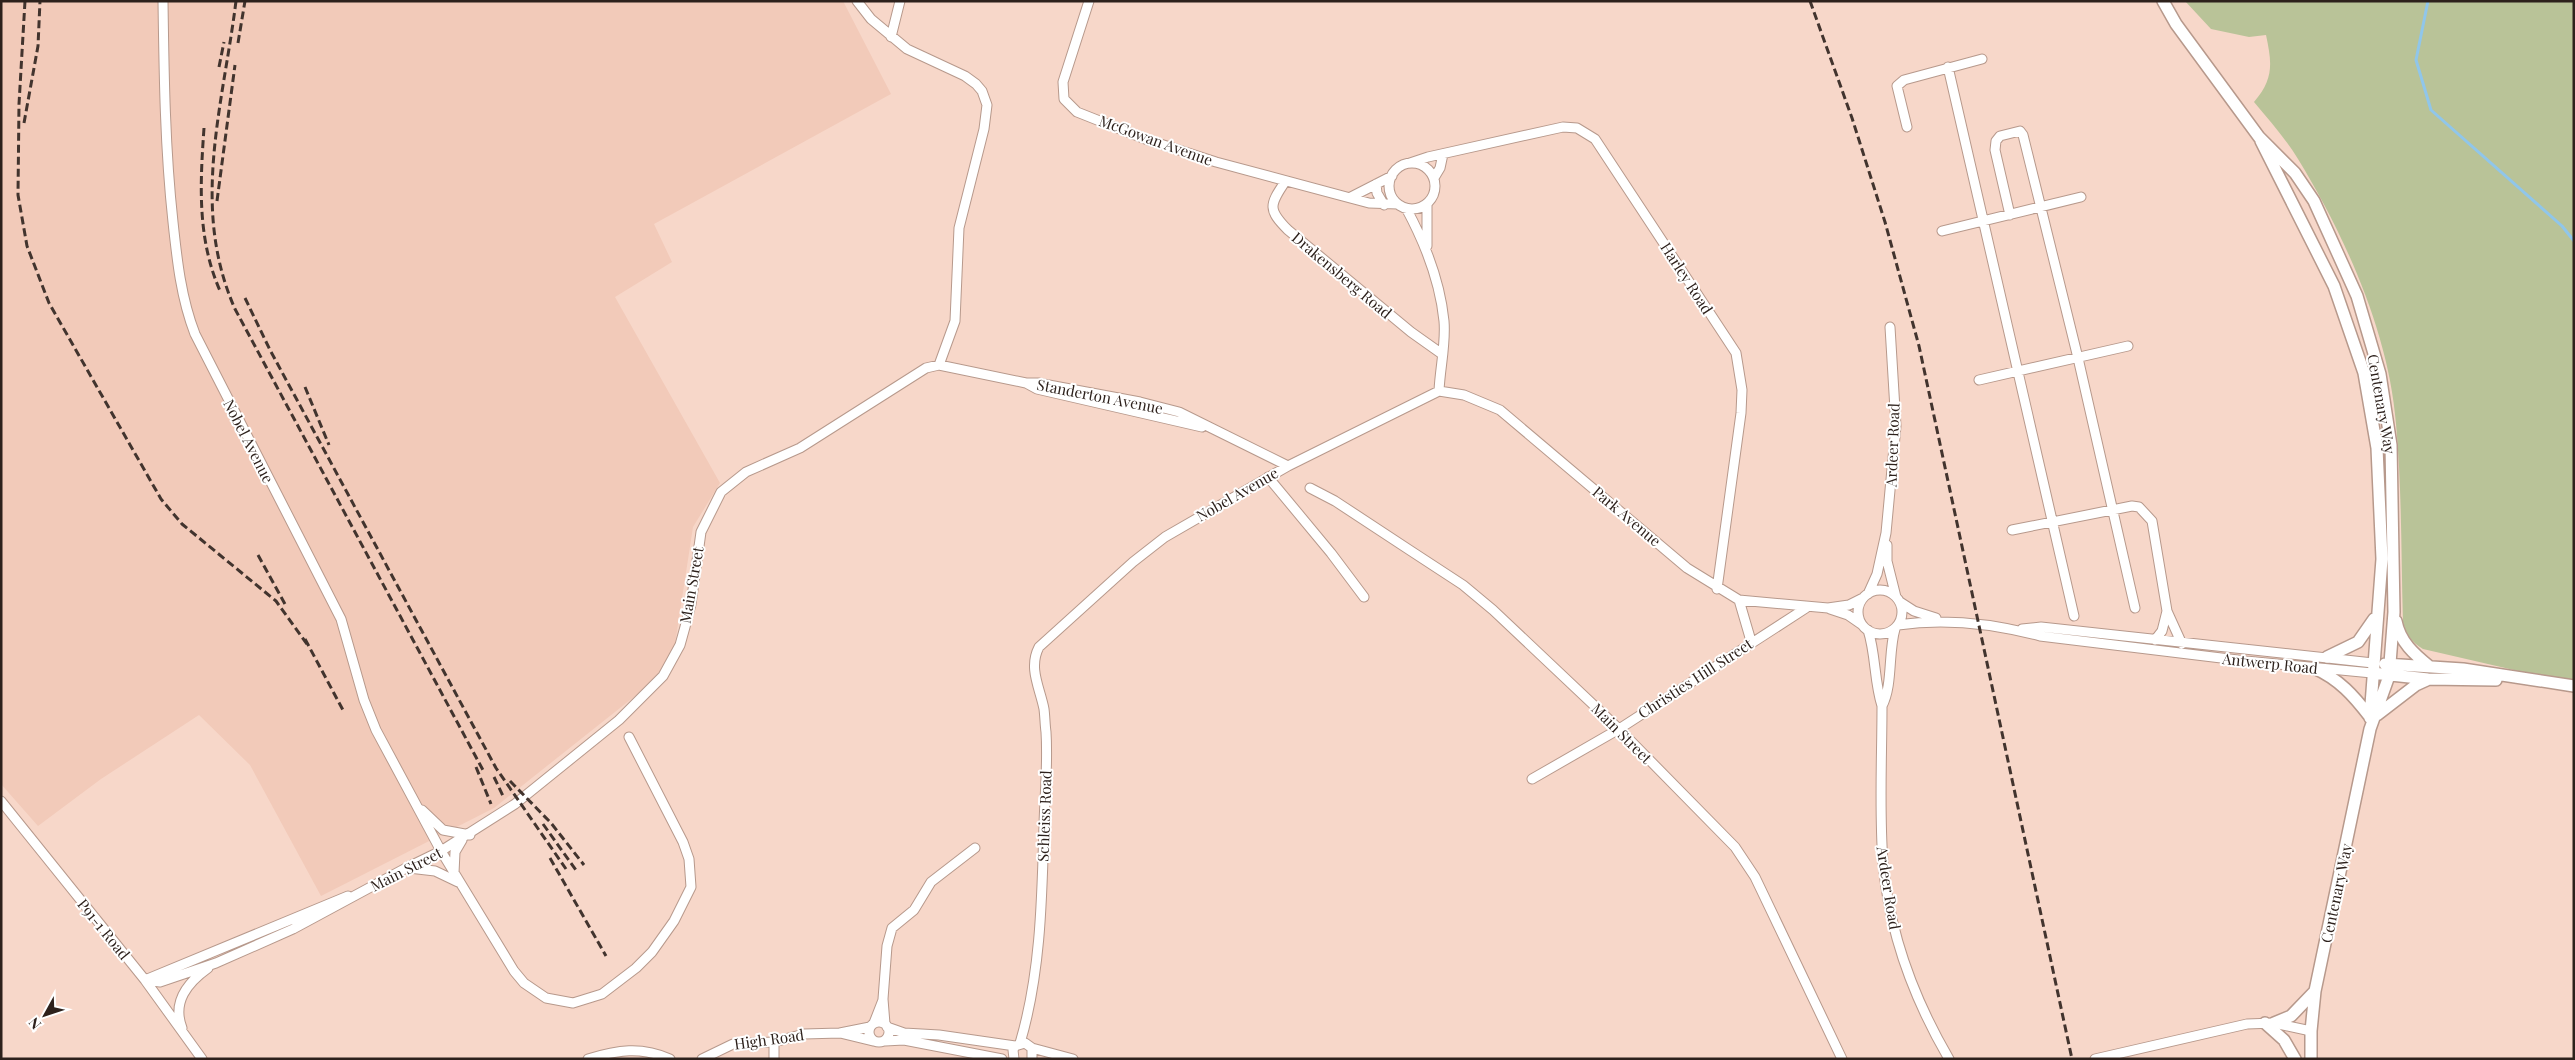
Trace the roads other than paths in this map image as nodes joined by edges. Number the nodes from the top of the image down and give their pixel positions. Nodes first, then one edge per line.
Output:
1 (163, 1) edge
2 (857, 1) edge
3 (900, 1) edge
4 (1089, 1) edge
5 (2163, 1) edge
6 (891, 37) junction
7 (1982, 58) dead end
8 (1948, 68) junction
9 (1907, 127) dead end
10 (2260, 137) junction
11 (1442, 154) junction
12 (1410, 163) junction
13 (1392, 176) junction
14 (1434, 178) junction
15 (1285, 182) junction
16 (1376, 184) junction
17 (1351, 197) junction
18 (2081, 197) dead end
19 (1427, 204) junction
20 (1384, 205) junction
21 (1402, 206) junction
22 (2042, 206) junction
23 (2010, 215) junction
24 (1983, 222) junction
25 (1942, 231) dead end
26 (1427, 249) junction
27 (1890, 327) dead end
28 (2128, 346) dead end
29 (1442, 354) junction
30 (2078, 358) junction
31 (939, 365) junction
32 (2018, 371) junction
33 (1979, 380) dead end
34 (1439, 391) junction
35 (1288, 466) junction
36 (1268, 477) junction
37 (1310, 488) dead end
38 (2113, 511) junction
39 (2053, 522) junction
40 (2012, 530) dead end
41 (1886, 533) junction
42 (1718, 589) junction
43 (1866, 596) junction
44 (1364, 597) dead end
45 (1898, 599) junction
46 (1739, 600) junction
47 (1806, 608) junction
48 (1828, 608) junction
49 (2134, 608) dead end
50 (2167, 611) junction
51 (2394, 612) junction
52 (2377, 614) junction
53 (2074, 616) dead end
54 (1955, 622) junction
55 (1897, 627) junction
56 (1865, 628) junction
57 (1057, 630) joint
58 (2017, 630) junction
59 (2155, 640) junction
60 (1751, 641) junction
61 (2182, 644) junction
62 (2327, 657) junction
63 (2430, 667) junction
64 (2314, 668) junction
65 (2372, 668) junction
66 (2390, 670) junction
67 (2428, 679) junction
68 (2526, 680) junction
69 (2573, 686) edge
70 (1882, 706) junction
71 (2372, 721) junction
72 (1619, 729) junction
73 (629, 737) dead end
74 (1532, 779) dead end
75 (1, 801) edge
76 (414, 803) junction
77 (470, 835) junction
78 (462, 840) junction
79 (975, 848) dead end
80 (441, 852) junction
81 (406, 868) junction
82 (454, 874) junction
83 (461, 884) junction
84 (360, 892) junction
85 (216, 962) junction
86 (145, 980) junction
87 (2315, 990) junction
88 (883, 999) junction
89 (2270, 1023) junction
90 (872, 1025) junction
91 (886, 1025) junction
92 (2311, 1031) junction
93 (840, 1033) junction
94 (184, 1034) junction
95 (873, 1041) junction
96 (885, 1041) junction
97 (774, 1042) junction
98 (1024, 1045) junction
99 (202, 1059) edge
100 (588, 1059) edge
101 (670, 1059) edge
102 (702, 1059) edge
103 (774, 1059) edge
104 (1002, 1059) edge
105 (1014, 1059) edge
106 (1032, 1059) edge
107 (1073, 1059) edge
108 (1842, 1059) edge
109 (1949, 1059) edge
110 (2095, 1059) edge
111 (2295, 1059) edge
112 (2311, 1059) edge

1 - 76 street, Nobel Avenue
2 - 6 street
3 - 6 street
4 - 15 street, McGowan Avenue
5 - 10 main road, Centenary Way
6 - 31 street
7 - 8 street
8 - 9 street
8 - 24 street
10 - 51 main road, Centenary Way
10 - 52 main road, Centenary Way
11 - 12 street, Harley Road
11 - 14 street
11 - 42 street, Harley Road
12 - 13 street
12 - 14 street
13 - 16 street
13 - 21 street
14 - 19 street
15 - 17 street, McGowan Avenue
15 - 29 street, Drakensberg Road
16 - 17 street
16 - 20 street
17 - 20 street, McGowan Avenue
18 - 22 street
19 - 21 street
19 - 26 street
20 - 21 street, McGowan Avenue
21 - 26 street
22 - 23 street
22 - 23 street
22 - 30 street
23 - 24 street
24 - 25 street
24 - 32 street
26 - 29 street
27 - 41 street, Ardeer Road
28 - 30 street
29 - 34 street
30 - 32 street
30 - 38 street
31 - 35 street, Standerton Avenue
31 - 77 street, Main Street
32 - 33 street
32 - 39 street
34 - 35 street, Nobel Avenue
34 - 42 street, Park Avenue
35 - 36 street, Nobel Avenue
36 - 44 street
36 - 57 street, Nobel Avenue
37 - 72 street, Main Street
38 - 39 street
38 - 49 street
38 - 50 street
39 - 40 street
39 - 53 street
41 - 43 street, Ardeer Road
41 - 45 street, Ardeer Road
42 - 46 street, Park Avenue
43 - 45 street
43 - 48 street, Park Avenue
43 - 56 street
45 - 54 street, Antwerp Road
45 - 55 street
46 - 47 street, Park Avenue
46 - 60 street
47 - 48 street, Park Avenue
47 - 60 street, Christies Hill Street
48 - 56 street, Park Avenue
50 - 59 street
50 - 61 street
51 - 63 main road
51 - 66 main road, Centenary Way
52 - 62 main road
52 - 65 main road, Centenary Way
54 - 55 street, Antwerp Road
54 - 58 street, Antwerp Road
55 - 56 street
55 - 70 street, Ardeer Road
56 - 70 street, Ardeer Road
57 - 98 street, Schleiss Road
58 - 59 street, Antwerp Road
58 - 64 street, Antwerp Road
59 - 61 street, Antwerp Road
60 - 72 street, Christies Hill Street
61 - 62 street, Antwerp Road
62 - 65 street, Antwerp Road
63 - 66 main road, Antwerp Road
63 - 68 main road, Antwerp Road
64 - 65 street, Antwerp Road
64 - 71 main road
65 - 66 main road, Antwerp Road
65 - 71 main road, Centenary Way
66 - 67 main road, Antwerp Road
66 - 71 main road, Centenary Way
67 - 68 main road, Antwerp Road
67 - 71 main road
68 - 69 main road, Antwerp Road
70 - 109 street, Ardeer Road
71 - 87 main road, Centenary Way
72 - 74 street, Christies Hill Street
72 - 108 street, Main Street
73 - 83 street, Nobel Avenue
75 - 86 street, P91-1 Road
76 - 77 street
76 - 80 street, Nobel Avenue
77 - 78 street, Main Street
78 - 80 street, Main Street
78 - 82 street
79 - 88 street
80 - 81 street, Main Street
80 - 82 street, Nobel Avenue
81 - 83 street
81 - 84 street, Main Street
82 - 83 street, Nobel Avenue
84 - 85 street, Main Street
84 - 86 street, Main Street
85 - 86 street, Main Street
85 - 94 street
86 - 94 street, P91-1 Road
87 - 89 main road
87 - 92 main road, Centenary Way
88 - 90 street
88 - 91 street
89 - 92 street
89 - 110 street
89 - 111 main road
90 - 91 street
90 - 93 street, High Road
90 - 95 street
91 - 96 street
91 - 98 street
92 - 112 main road, Centenary Way
93 - 95 street, High Road
93 - 97 street, High Road
94 - 99 street, P91-1 Road
95 - 96 street
96 - 104 street
97 - 102 street, High Road
97 - 103 street
98 - 105 street
98 - 106 street
98 - 107 street
100 - 101 street

